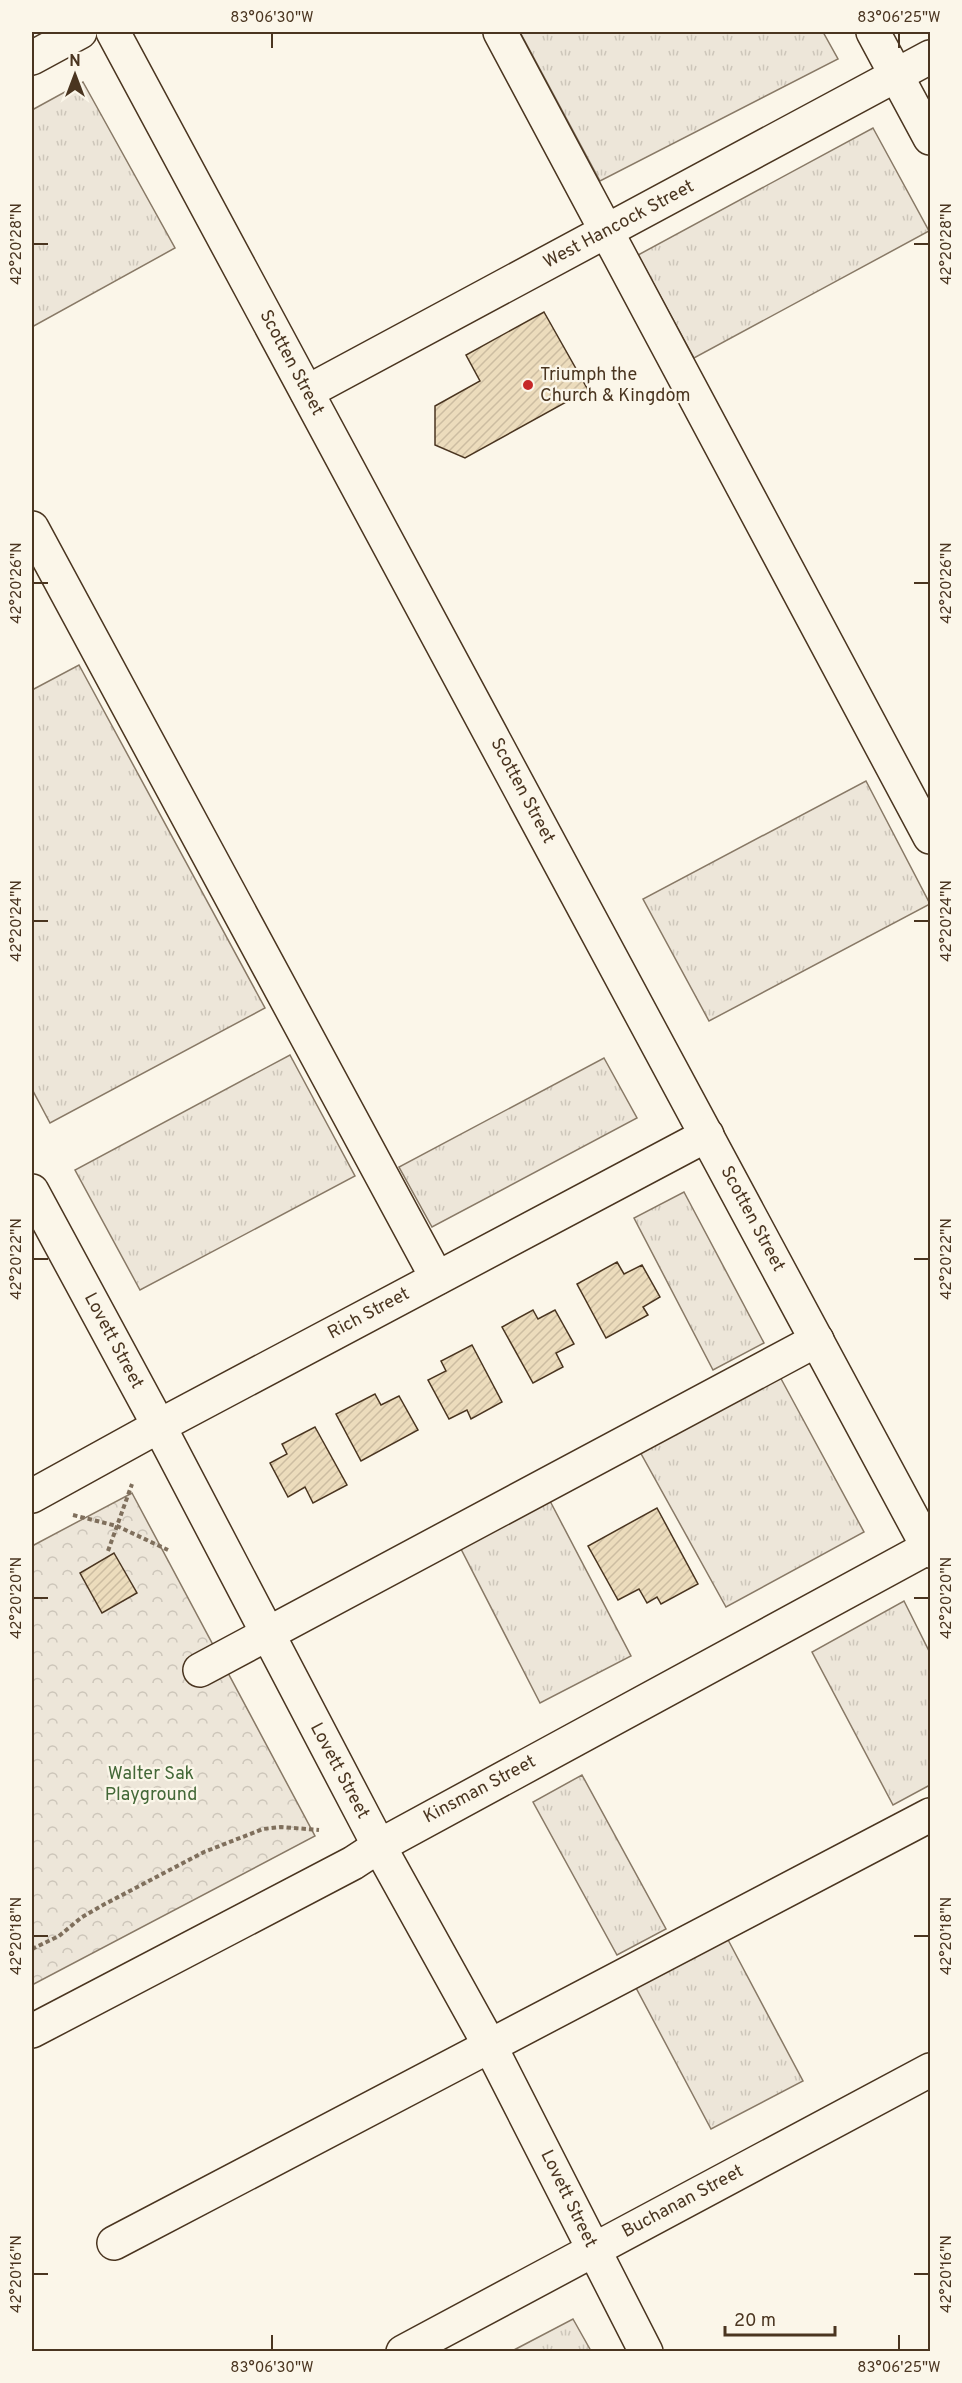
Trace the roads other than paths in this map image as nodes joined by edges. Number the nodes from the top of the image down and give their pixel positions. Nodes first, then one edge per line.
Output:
1 (80, 32) edge
2 (113, 32) edge
3 (500, 32) edge
4 (873, 32) edge
5 (930, 57) edge
6 (32, 58) edge
7 (897, 75) junction
8 (930, 138) edge
9 (606, 232) junction
10 (307, 393) junction
11 (32, 528) edge
12 (930, 837) edge
13 (707, 1135) junction
14 (32, 1191) edge
15 (437, 1278) junction
16 (817, 1340) junction
17 (159, 1426) junction
18 (32, 1496) edge
19 (929, 1549) edge
20 (266, 1634) junction
21 (200, 1670) dead end
22 (930, 1815) edge
23 (379, 1846) junction
24 (32, 2031) edge
25 (490, 2046) junction
26 (930, 2070) edge
27 (114, 2243) dead end
28 (593, 2250) junction
29 (403, 2352) edge
30 (646, 2352) edge

1 - 6 street
2 - 10 street, Scotten Street
3 - 9 street
4 - 7 street
5 - 7 street, West Hancock Street
7 - 8 street
7 - 9 street, West Hancock Street
9 - 10 street, West Hancock Street
9 - 12 street
10 - 13 street, Scotten Street
11 - 15 street
13 - 15 street, Rich Street
13 - 16 street, Scotten Street
14 - 17 street, Lovett Street
15 - 17 street, Rich Street
16 - 19 street, Scotten Street
16 - 20 street
17 - 18 street, Rich Street
17 - 20 street, Lovett Street
19 - 23 street, Kinsman Street
20 - 21 street
20 - 23 street, Lovett Street
22 - 25 street
23 - 24 street, Kinsman Street
23 - 25 street, Lovett Street
25 - 27 street
25 - 28 street, Lovett Street
26 - 28 street, Buchanan Street
28 - 29 street, Buchanan Street
28 - 30 street, Lovett Street

